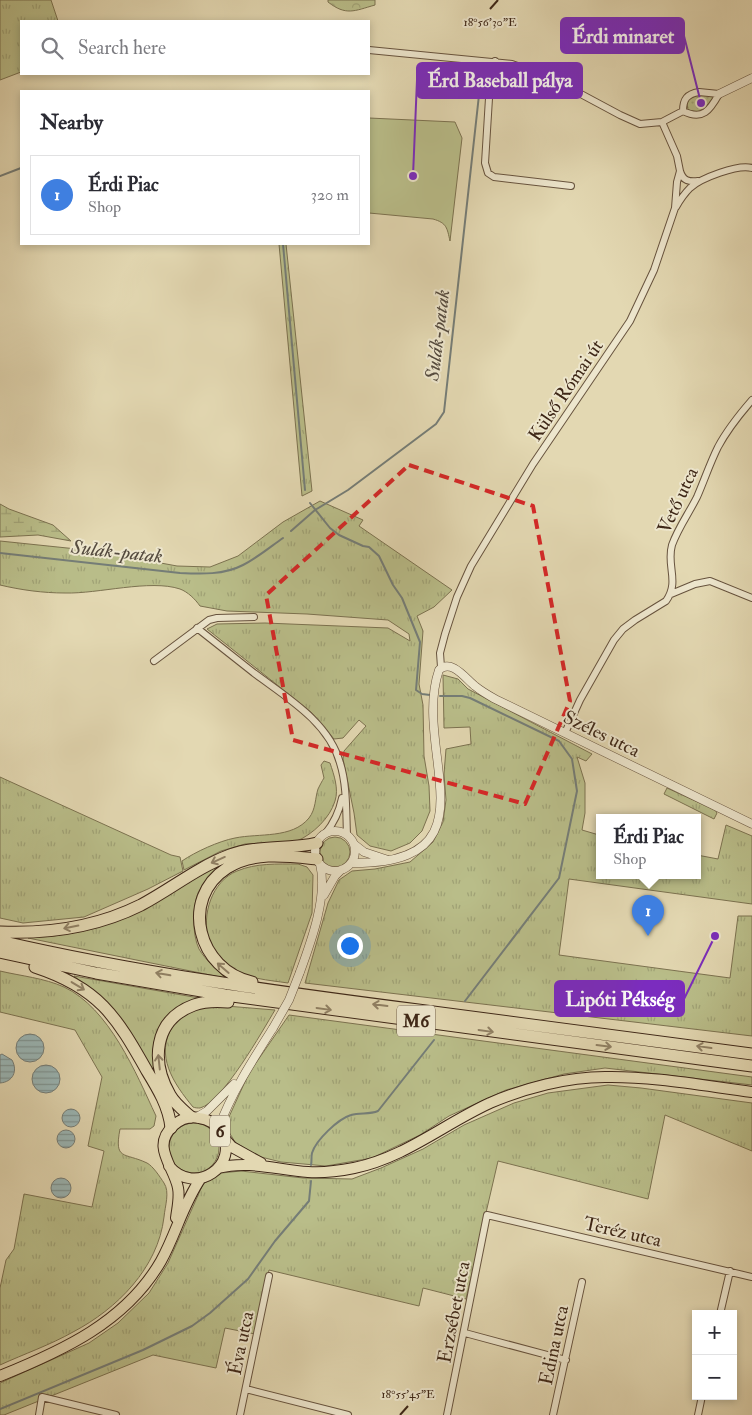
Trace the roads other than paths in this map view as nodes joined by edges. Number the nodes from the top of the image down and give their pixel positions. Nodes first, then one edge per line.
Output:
1 (370, 50) edge
2 (495, 61) junction
3 (752, 78) edge
4 (720, 94) junction
5 (683, 111) junction
6 (662, 122) junction
7 (751, 166) edge
8 (680, 171) junction
9 (700, 181) junction
10 (571, 186) dead end
11 (675, 208) junction
12 (752, 400) edge
13 (671, 594) junction
14 (752, 598) edge
15 (254, 617) dead end
16 (197, 628) junction
17 (154, 661) dead end
18 (441, 667) junction
19 (565, 733) junction
20 (344, 790) junction
21 (752, 824) edge
22 (348, 835) junction
23 (321, 838) junction
24 (355, 845) junction
25 (388, 860) junction
26 (318, 861) junction
27 (352, 863) junction
28 (342, 870) junction
29 (322, 898) junction
30 (0, 932) edge
31 (0, 941) edge
32 (0, 954) edge
33 (284, 992) junction
34 (276, 1003) junction
35 (752, 1054) edge
36 (752, 1066) edge
37 (244, 1073) junction
38 (752, 1092) edge
39 (194, 1117) junction
40 (171, 1128) junction
41 (221, 1133) junction
42 (169, 1166) junction
43 (266, 1166) junction
44 (218, 1168) junction
45 (201, 1178) junction
46 (487, 1215) joint
47 (174, 1232) junction
48 (730, 1272) junction
49 (269, 1276) dead end
50 (752, 1277) edge
51 (582, 1282) dead end
52 (721, 1310) edge
53 (465, 1333) junction
54 (566, 1360) junction
55 (0, 1376) edge
56 (246, 1388) junction
57 (701, 1400) edge
58 (39, 1415) edge
59 (116, 1415) edge
60 (240, 1415) edge
61 (348, 1415) edge
62 (447, 1415) edge
63 (553, 1415) edge
64 (698, 1415) edge

1 - 2 street
2 - 6 street
2 - 10 street
3 - 4 street
4 - 5 street
4 - 5 street
5 - 6 street
6 - 8 street, Külső Római út
7 - 9 street
8 - 9 street
8 - 11 street, Külső Római út
9 - 11 street
11 - 18 street, Külső Római út
12 - 13 street, Vető utca
13 - 14 street
13 - 19 street
15 - 16 street
16 - 17 street
16 - 20 street
18 - 19 street, Széles utca
18 - 25 street
19 - 21 street, Széles utca
20 - 22 street
20 - 23 street
22 - 23 street
22 - 24 street
23 - 26 street
23 -> 30 highway
24 - 25 street
24 - 27 street
25 - 27 street
26 - 28 street
26 - 29 street
33 -> 26 highway
27 - 28 street
28 - 29 street
29 - 37 street, bridge
33 -> 31 highway, M6
32 - 34 highway, M6
32 -> 40 highway
35 -> 33 highway, M6
34 -> 36 highway, M6
39 -> 34 highway
37 - 39 street
37 - 41 street
38 - 43 main road, 6
39 - 40 main road, 6
39 - 41 main road, 6
40 - 42 main road, 6
41 - 43 main road, 6
41 - 44 main road, 6
42 - 45 main road
42 - 47 main road, 6
43 - 44 main road, 6
44 - 45 main road, 6
45 - 47 main road, 6
46 - 48 street, Teréz utca
46 - 53 street, Erzsébet utca
47 - 55 main road, 6
48 - 50 street, Teréz utca
48 - 52 street
49 - 56 street, Éva utca
51 - 54 street, Edina utca
53 - 54 street
53 - 62 street, Erzsébet utca
54 - 63 street, Edina utca
56 - 60 street, Éva utca
56 - 61 street
57 - 64 street
58 - 59 street

